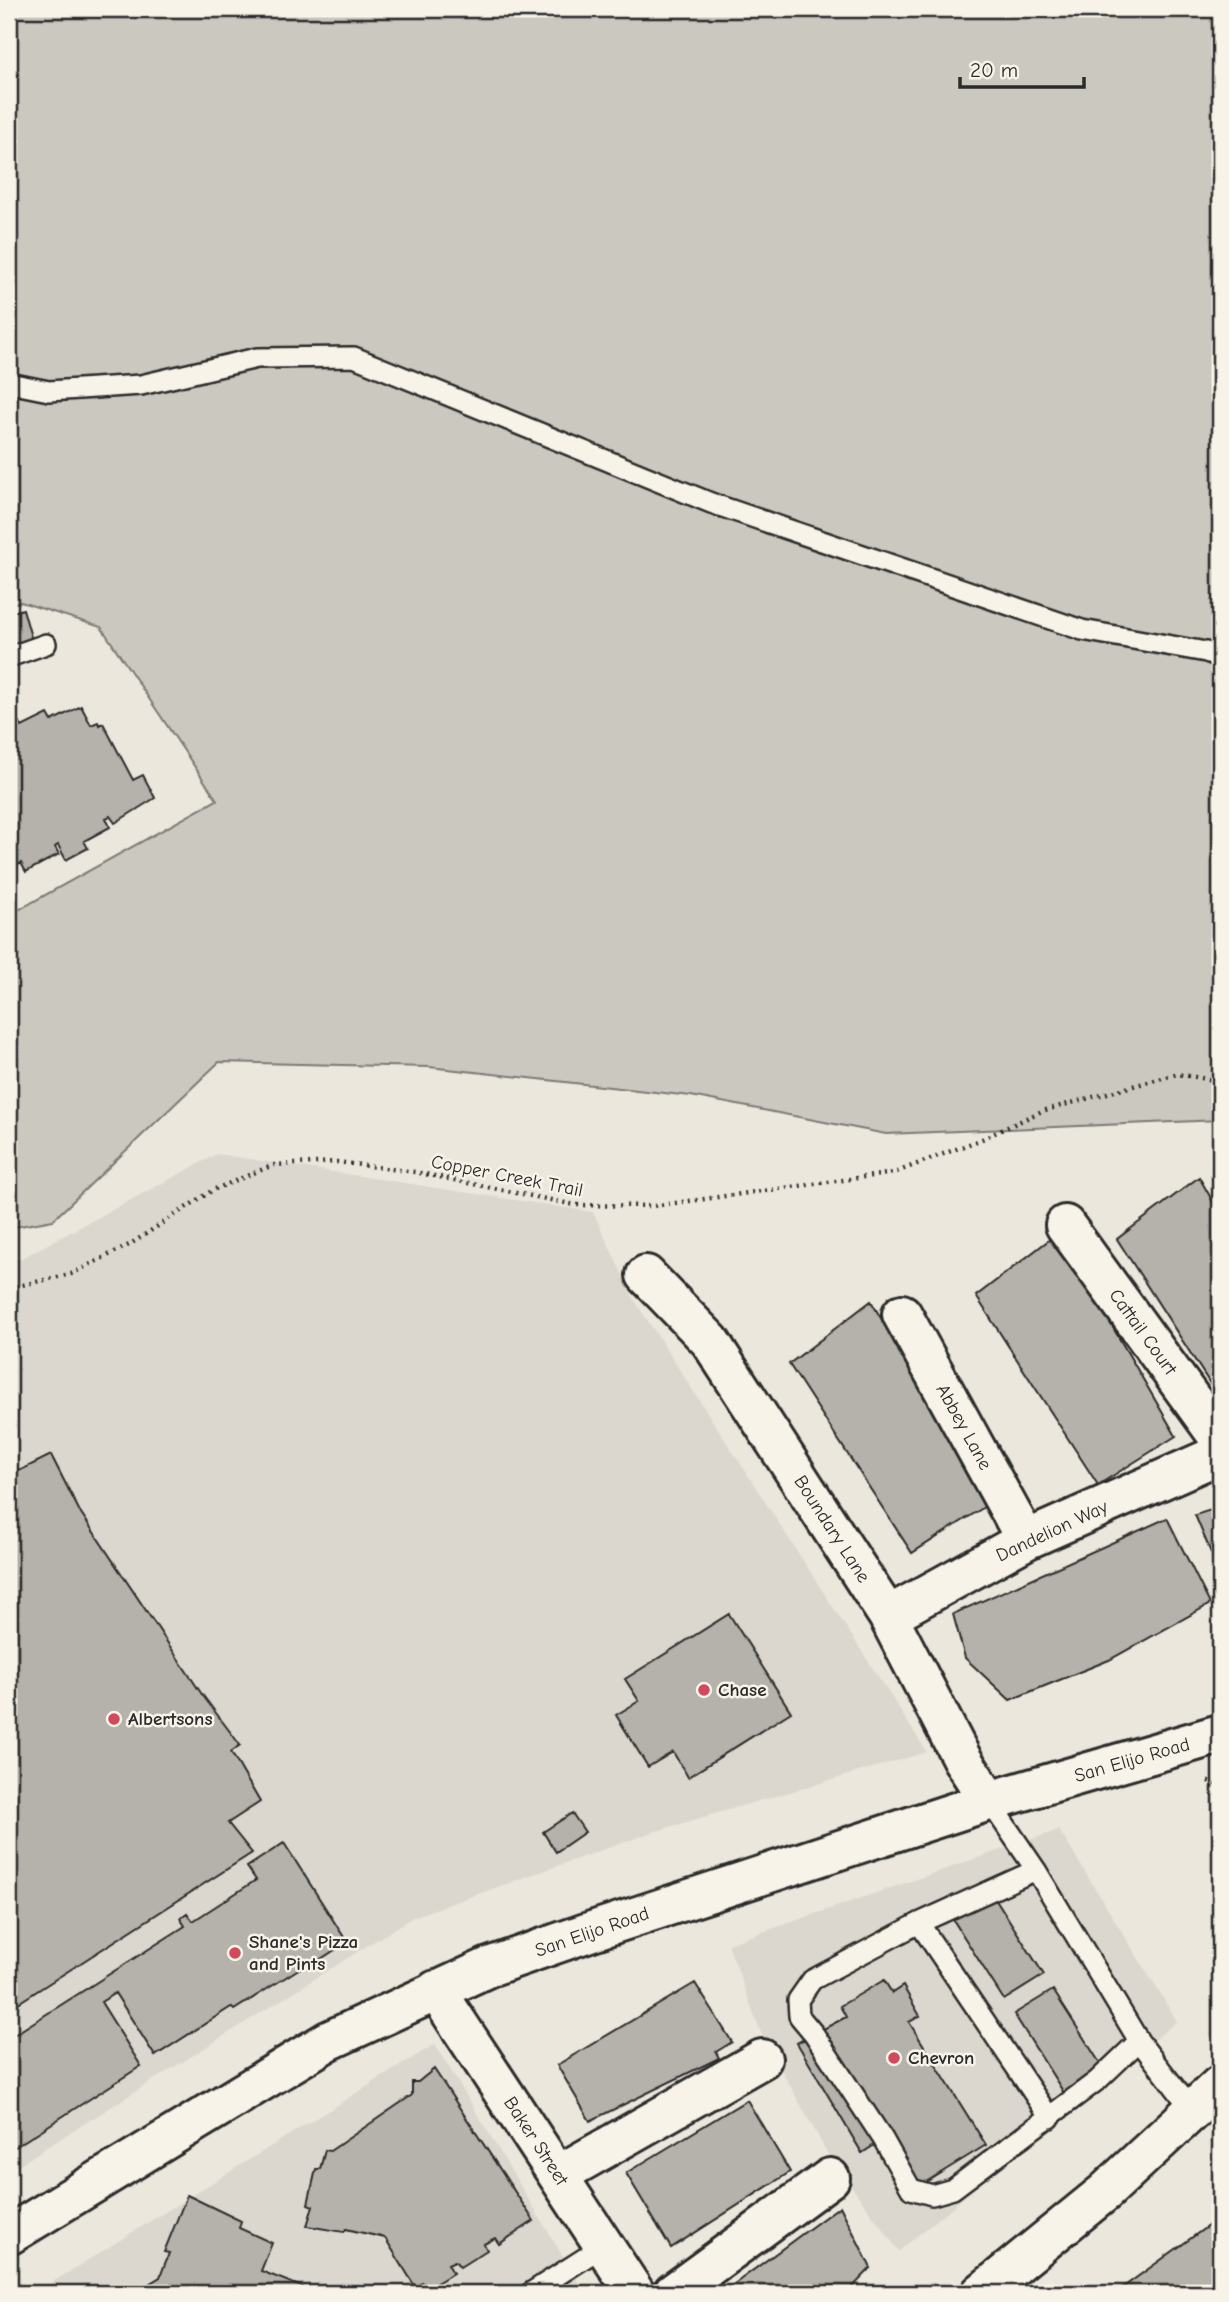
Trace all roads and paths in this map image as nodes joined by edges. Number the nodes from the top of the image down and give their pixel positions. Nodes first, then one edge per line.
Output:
1 (9, 383) edge
2 (46, 644) dead end
3 (9, 657) edge
4 (1220, 657) edge
5 (1220, 1081) edge
6 (1065, 1225) dead end
7 (646, 1275) dead end
8 (9, 1288) edge
9 (902, 1314) dead end
10 (1220, 1439) edge
11 (1220, 1454) edge
12 (1026, 1540) junction
13 (888, 1616) junction
14 (1220, 1734) edge
15 (989, 1801) junction
16 (1036, 1870) junction
17 (919, 1923) junction
18 (436, 1990) junction
19 (1139, 2042) junction
20 (762, 2059) dead end
21 (1220, 2085) edge
22 (1192, 2111) junction
23 (1050, 2118) junction
24 (558, 2175) junction
25 (830, 2178) dead end
26 (9, 2235) edge
27 (605, 2245) junction
28 (530, 2293) edge
29 (635, 2293) edge
30 (673, 2293) edge
31 (981, 2293) edge

1 - 4 lane
2 - 3 lane
5 - 8 path, Copper Creek Trail
6 - 10 street, Cattail Court
7 - 13 street, Boundary Lane
9 - 12 street, Abbey Lane
11 - 12 street, Dandelion Way
12 - 13 street, Dandelion Way
13 - 15 street, Boundary Lane
14 - 15 street, San Elijo Road
15 - 16 lane
15 - 18 street, San Elijo Road
16 - 17 lane
16 - 19 lane
17 - 23 lane
17 - 23 lane
18 - 24 street, Baker Street
18 - 26 street, San Elijo Road
19 - 22 lane
19 - 23 lane
20 - 24 street
21 - 22 street
22 - 31 street
24 - 27 street, Baker Street
25 - 30 street
27 - 28 lane
27 - 29 street, Baker Street

